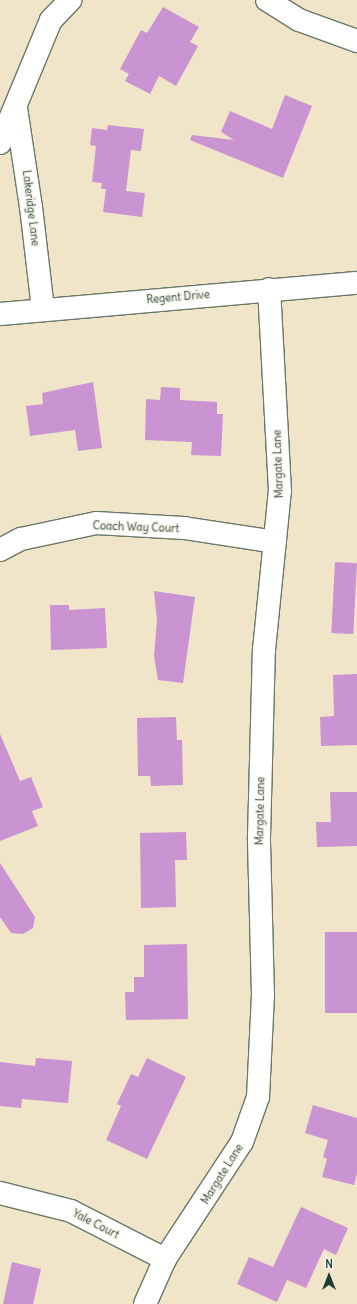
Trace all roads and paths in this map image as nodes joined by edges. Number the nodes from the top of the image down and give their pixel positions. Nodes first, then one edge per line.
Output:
1 (70, 0) edge
2 (267, 0) edge
3 (357, 41) edge
4 (16, 108) junction
5 (0, 143) edge
6 (357, 282) edge
7 (269, 289) junction
8 (43, 309) junction
9 (0, 314) edge
10 (275, 542) junction
11 (0, 550) edge
12 (0, 1193) edge
13 (165, 1259) junction
14 (145, 1304) edge

1 - 4 street
2 - 3 street
4 - 5 street
4 - 8 street, Lakeridge Lane
6 - 7 street, Regent Drive
7 - 8 street, Regent Drive
7 - 10 street, Margate Lane
8 - 9 street, Regent Drive
10 - 11 street, Coach Way Court
10 - 13 street, Margate Lane
12 - 13 street, Yale Court
13 - 14 street, Margate Lane

